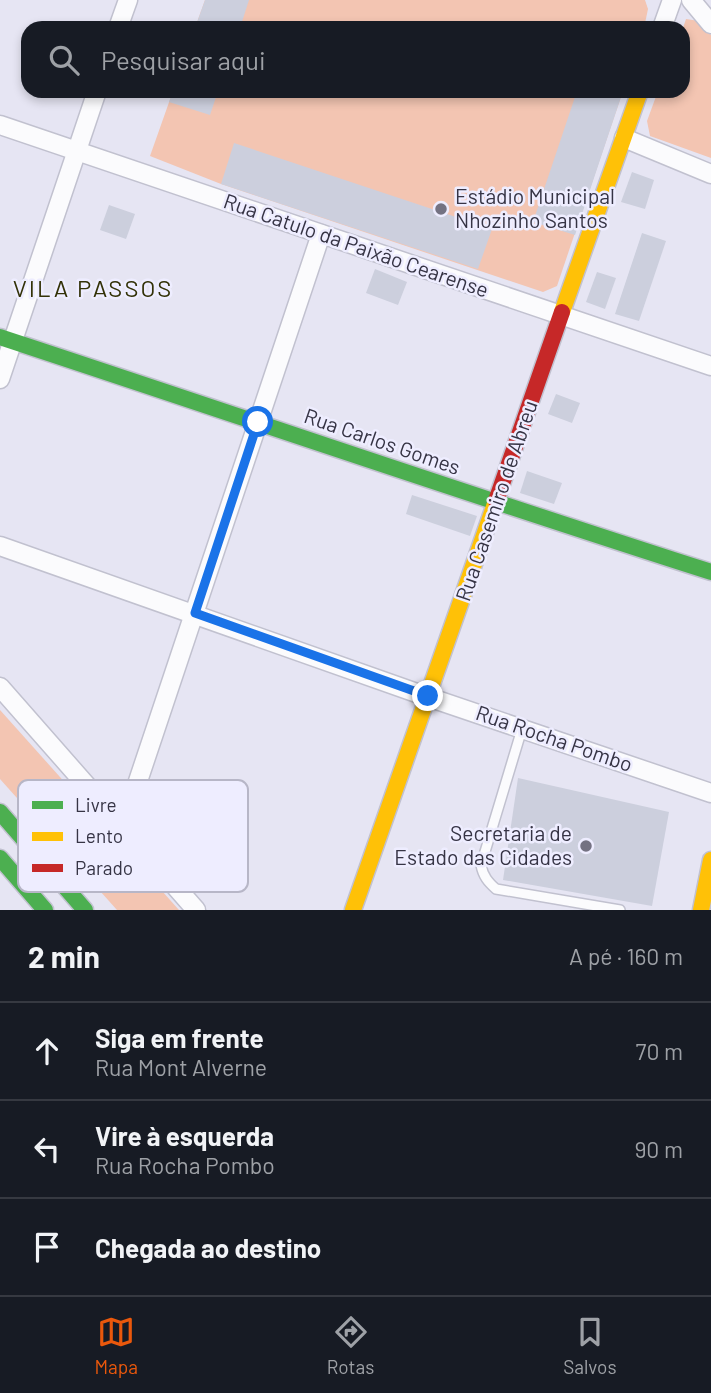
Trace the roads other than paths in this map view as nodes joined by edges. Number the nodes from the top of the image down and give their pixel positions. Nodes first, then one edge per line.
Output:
1 (128, 0) edge
2 (672, 0) edge
3 (691, 0) edge
4 (120, 21) edge
5 (664, 21) edge
6 (711, 24) edge
7 (95, 98) edge
8 (638, 98) edge
9 (0, 125) edge
10 (624, 138) junction
11 (77, 151) junction
12 (711, 174) edge
13 (321, 234) junction
14 (561, 316) junction
15 (6, 339) edge
16 (711, 366) edge
17 (0, 379) edge
18 (258, 422) junction
19 (496, 503) junction
20 (0, 546) edge
21 (711, 572) edge
22 (195, 613) junction
23 (0, 687) edge
24 (428, 696) junction
25 (522, 729) junction
26 (82, 780) edge
27 (139, 780) edge
28 (711, 793) edge
29 (0, 812) edge
30 (18, 833) edge
31 (0, 858) edge
32 (711, 860) edge
33 (18, 879) edge
34 (29, 892) edge
35 (69, 892) edge
36 (180, 892) edge
37 (45, 910) edge
38 (85, 910) edge
39 (196, 910) edge
40 (353, 910) edge
41 (620, 910) edge
42 (701, 910) edge

1 - 4 street
2 - 5 street
3 - 6 street
7 - 11 street
8 - 10 street, Rua Casemiro de Abreu
9 - 11 street, Rua Catulo da Paixão Cearense
10 - 12 street
10 - 14 street, Rua Casemiro de Abreu
11 - 13 street, Rua Catulo da Paixão Cearense
11 - 15 street
13 - 14 street, Rua Catulo da Paixão Cearense
13 - 18 street
14 - 16 street, Rua Catulo da Paixão Cearense
14 - 19 street, Rua Casemiro de Abreu
15 - 17 street
15 - 18 street, Rua Carlos Gomes
18 - 19 street, Rua Carlos Gomes
18 - 22 street
19 - 21 street, Rua Carlos Gomes
19 - 24 street, Rua Casemiro de Abreu
20 - 22 street, Rua Rocha Pombo
22 - 24 street, Rua Rocha Pombo
22 - 27 street
23 - 26 street
24 - 25 street, Rua Rocha Pombo
24 - 40 street, Rua Casemiro de Abreu
25 - 28 street, Rua Rocha Pombo
25 - 41 lane
29 - 30 street
31 - 33 street
32 - 42 street
34 - 37 street
35 - 38 street
36 - 39 street

